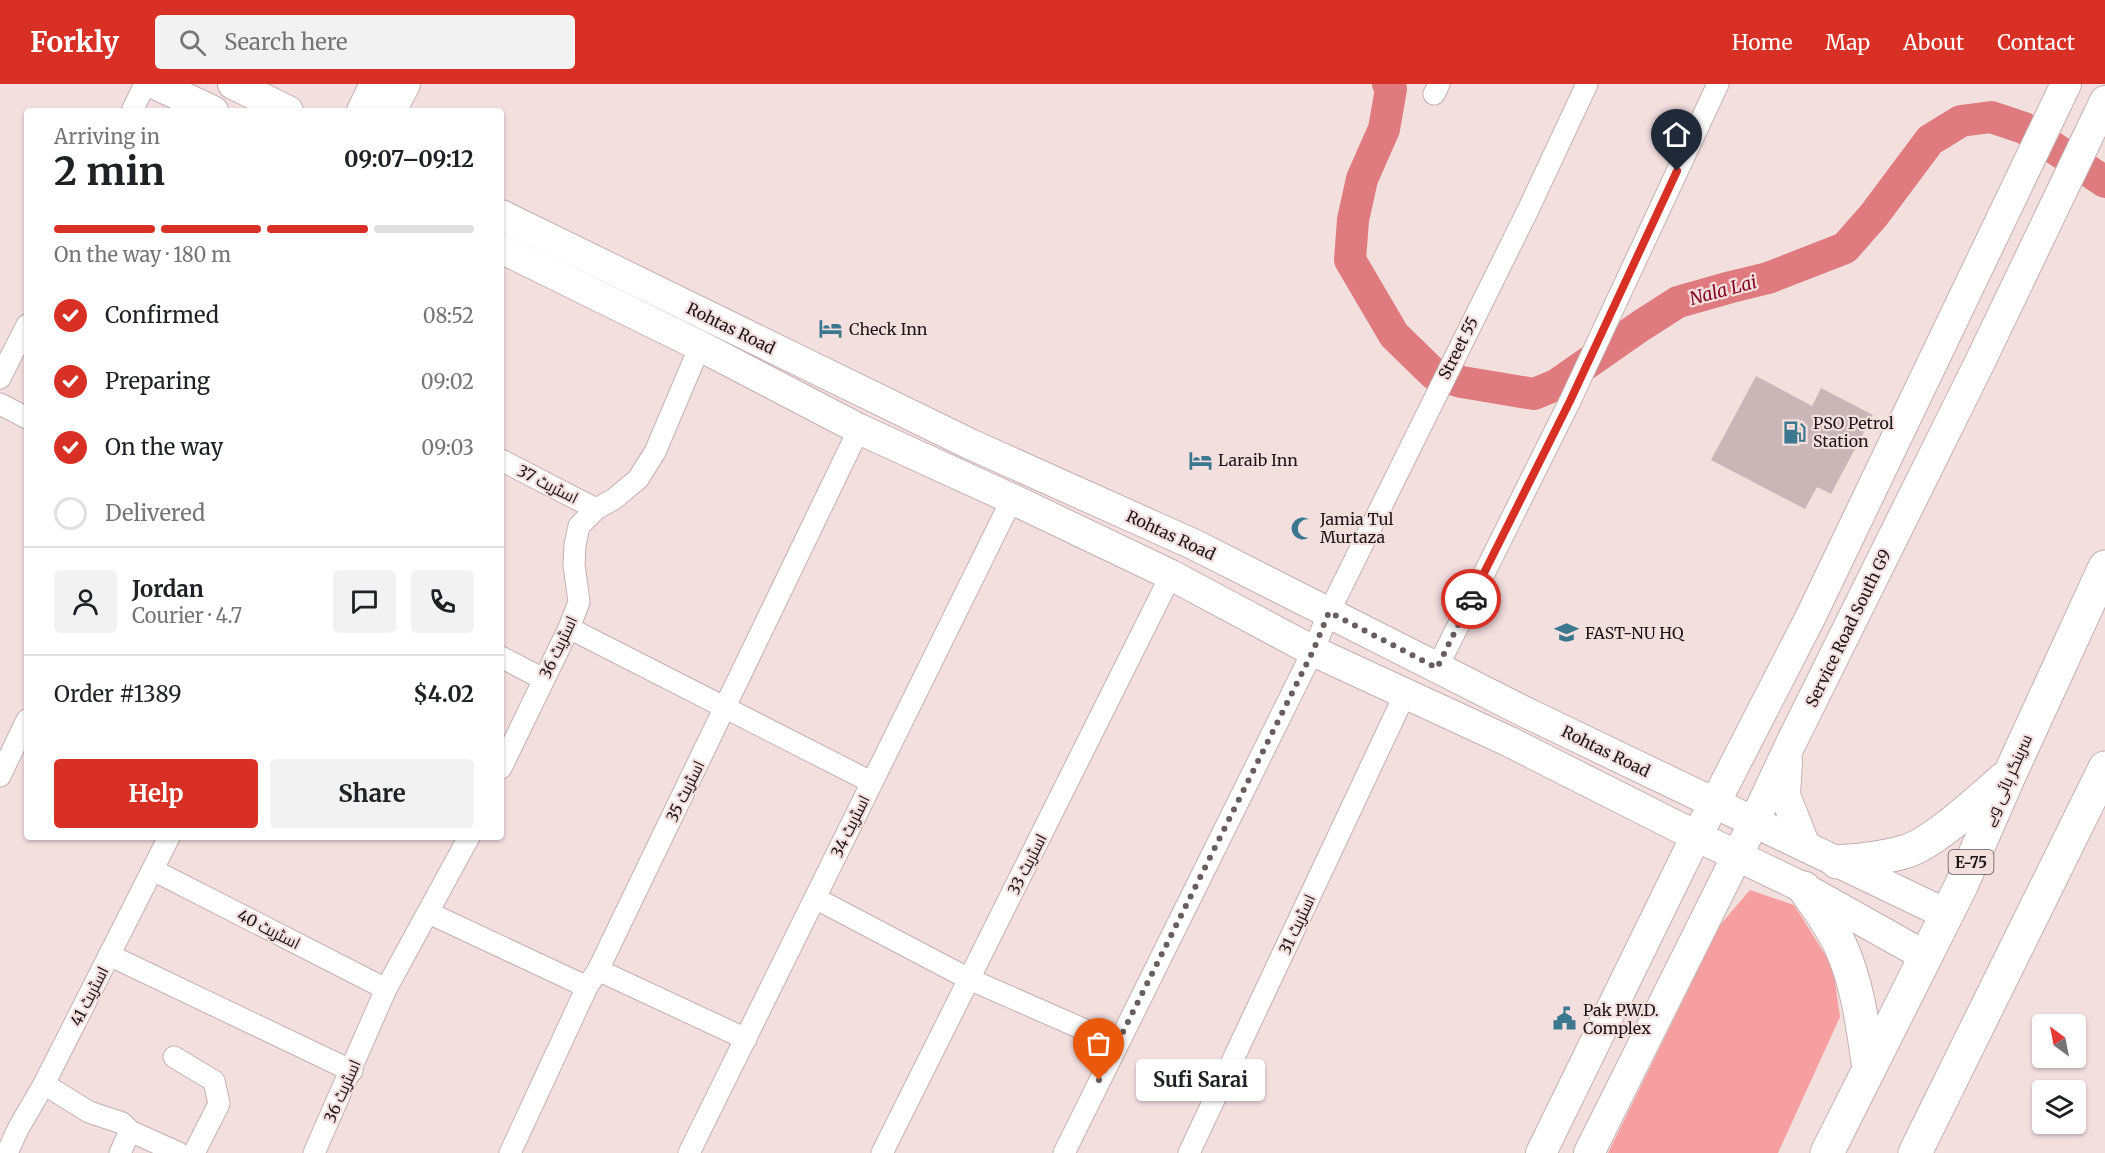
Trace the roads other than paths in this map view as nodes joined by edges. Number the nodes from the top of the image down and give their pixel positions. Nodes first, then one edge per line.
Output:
1 (145, 84) edge
2 (154, 84) edge
3 (233, 84) edge
4 (375, 84) edge
5 (405, 84) edge
6 (1587, 84) edge
7 (2066, 84) edge
8 (1712, 86) edge
9 (2105, 101) edge
10 (133, 108) edge
11 (206, 108) edge
12 (282, 108) edge
13 (363, 108) edge
14 (393, 108) edge
15 (504, 216) edge
16 (504, 249) edge
17 (24, 331) edge
18 (1944, 339) junction
19 (700, 346) junction
20 (1979, 364) junction
21 (0, 378) edge
22 (0, 404) edge
23 (24, 416) edge
24 (859, 429) junction
25 (504, 462) edge
26 (1012, 499) junction
27 (596, 509) junction
28 (2105, 567) edge
29 (1171, 575) junction
30 (1329, 612) junction
31 (569, 628) junction
32 (1313, 651) junction
33 (504, 659) edge
34 (1437, 668) junction
35 (543, 679) junction
36 (1406, 694) junction
37 (725, 708) junction
38 (1529, 714) junction
39 (24, 727) edge
40 (1510, 742) junction
41 (1791, 743) junction
42 (13, 754) edge
43 (504, 762) edge
44 (2105, 768) edge
45 (0, 776) edge
46 (2008, 776) junction
47 (871, 782) junction
48 (1715, 803) junction
49 (1754, 822) junction
50 (1696, 836) junction
51 (168, 840) edge
52 (467, 840) edge
53 (1805, 846) junction
54 (1737, 856) junction
55 (1837, 862) junction
56 (153, 870) junction
57 (1804, 888) junction
58 (815, 898) junction
59 (429, 913) junction
60 (1946, 914) junction
61 (110, 955) junction
62 (1925, 956) junction
63 (592, 979) junction
64 (969, 979) junction
65 (386, 989) junction
66 (746, 1040) junction
67 (1117, 1044) junction
68 (174, 1057) dead end
69 (1869, 1069) junction
70 (352, 1071) junction
71 (44, 1084) junction
72 (9, 1124) edge
73 (130, 1131) junction
74 (7, 1153) edge
75 (120, 1153) edge
76 (179, 1153) edge
77 (194, 1153) edge
78 (314, 1153) edge
79 (510, 1153) edge
80 (689, 1153) edge
81 (882, 1153) edge
82 (1064, 1153) edge
83 (1190, 1153) edge
84 (1541, 1153) edge
85 (1589, 1153) edge
86 (1827, 1153) edge
87 (1915, 1153) edge

1 - 10 street
2 - 11 main road
3 - 12 main road
4 - 13 main road
5 - 14 main road
6 - 30 street, Street 55
7 - 18 main road
8 - 34 street
9 - 20 main road, Service Road South G9
15 - 30 main road, Rohtas Road
16 - 19 main road, Rohtas Road
17 - 21 street
18 - 20 main road
18 - 48 main road
19 - 24 main road, Rohtas Road
19 - 27 street, اسٹریٹ 36
20 - 41 main road, Service Road South G9
22 - 23 street
24 - 26 main road, Rohtas Road
24 - 37 street, اسٹریٹ 35
25 - 27 street, اسٹریٹ 37
26 - 29 main road, Rohtas Road
26 - 47 street, اسٹریٹ 34
27 - 31 street, اسٹریٹ 36
28 - 46 highway, سرینگر ہائی وے / E-75
29 - 32 main road, Rohtas Road
29 - 64 street, اسٹریٹ 33
30 - 32 street, Street 55
30 - 34 main road, Rohtas Road
31 - 35 street, اسٹریٹ 36
31 - 37 street
32 - 36 main road, Rohtas Road
32 - 67 street, Street 55
33 - 35 street
34 - 38 main road, Rohtas Road
35 - 43 street, اسٹریٹ 36
36 - 40 main road, Rohtas Road
36 - 83 street, اسٹریٹ 31
37 - 47 street
37 - 63 street, اسٹریٹ 35
38 - 40 main road
38 - 48 main road, Rohtas Road
39 - 42 street
40 - 50 main road, Rohtas Road
41 - 49 main road, Service Road South G9
41 - 53 main road
42 - 45 street
44 - 87 highway
46 - 55 highway
46 - 60 highway, سرینگر ہائی وے / E-75
47 - 58 street, اسٹریٹ 34
48 - 49 main road, Rohtas Road
48 - 50 main road
49 - 53 main road, Rohtas Road
49 - 54 main road, Service Road South G9
50 - 54 main road, Rohtas Road
50 - 84 main road
51 - 56 street, اسٹریٹ 41
52 - 59 street, اسٹریٹ 36
53 - 55 main road, Rohtas Road
54 - 57 main road, Rohtas Road
54 - 85 main road, Service Road South G9
55 - 60 main road, Rohtas Road
56 - 61 street, اسٹریٹ 41
56 - 65 street, اسٹریٹ 40
57 - 62 main road, Rohtas Road
57 - 69 highway
58 - 64 street
58 - 66 street, اسٹریٹ 34
59 - 63 street
59 - 65 street, اسٹریٹ 36
60 - 62 highway, سرینگر ہائی وے / E-75
61 - 70 street
61 - 71 street, اسٹریٹ 41
62 - 69 highway, سرینگر ہائی وے / E-75
63 - 66 street
63 - 79 street, اسٹریٹ 35
64 - 67 street
64 - 81 street, اسٹریٹ 33
65 - 70 street, اسٹریٹ 36
66 - 80 street, اسٹریٹ 34
67 - 82 street, Street 55
68 - 77 street
69 - 86 highway, سرینگر ہائی وے / E-75
70 - 78 street, اسٹریٹ 36
71 - 72 street, اسٹریٹ 41
71 - 73 street
72 - 74 street, اسٹریٹ 41
73 - 75 street
73 - 76 street

